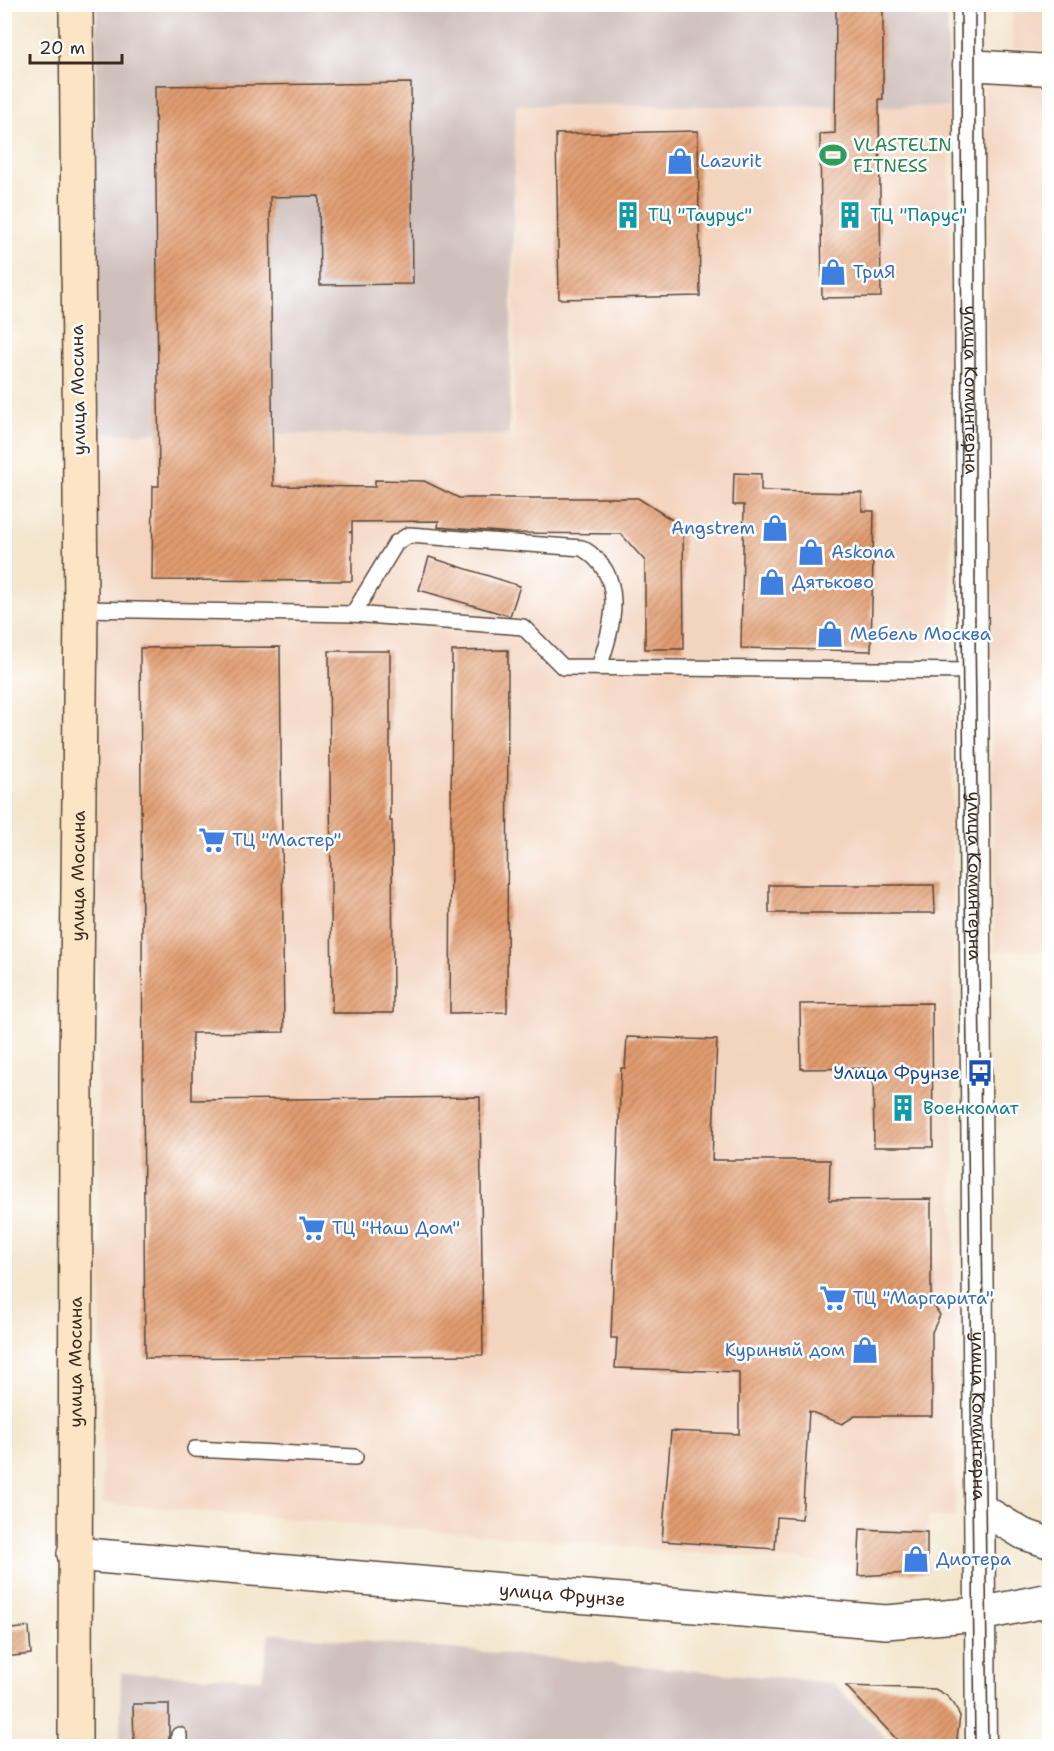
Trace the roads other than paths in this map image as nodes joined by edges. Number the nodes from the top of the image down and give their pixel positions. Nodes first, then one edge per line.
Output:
1 (76, 4) edge
2 (968, 4) edge
3 (968, 65) junction
4 (1050, 70) edge
5 (81, 609) junction
6 (353, 614) junction
7 (599, 667) junction
8 (972, 671) junction
9 (195, 1449) dead end
10 (355, 1456) dead end
11 (979, 1508) junction
12 (1050, 1543) edge
13 (74, 1554) junction
14 (1050, 1600) edge
15 (980, 1614) junction
16 (75, 1746) edge
17 (981, 1746) edge

1 - 5 main road, улица Мосина
2 - 3 street, улица Коминтерна
3 - 4 street
3 - 8 street, улица Коминтерна
5 - 6 lane
5 - 13 main road, улица Мосина
6 - 7 lane
6 - 7 lane
7 - 8 lane
8 - 11 street, улица Коминтерна
9 - 10 lane
11 - 12 street
11 - 15 street, улица Коминтерна
13 - 15 street, улица Фрунзе
13 - 16 main road, улица Мосина
14 - 15 street, улица Фрунзе
15 - 17 street, улица Коминтерна

